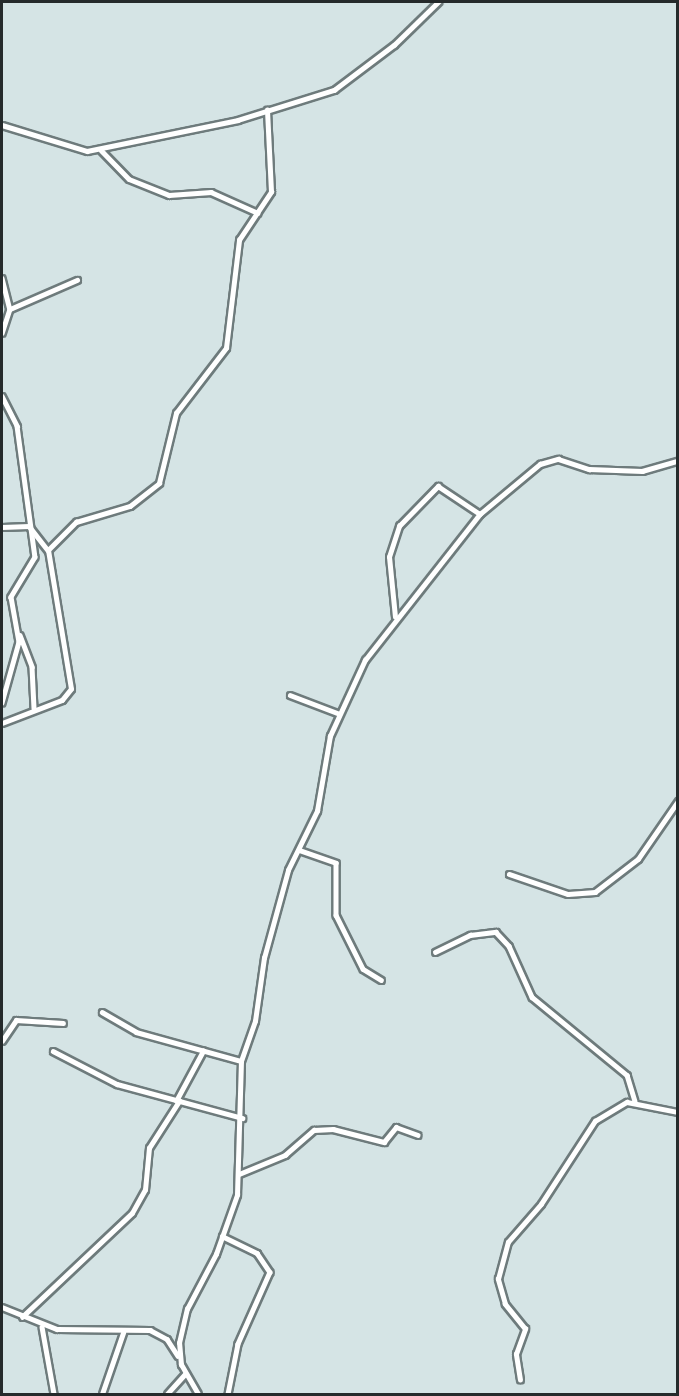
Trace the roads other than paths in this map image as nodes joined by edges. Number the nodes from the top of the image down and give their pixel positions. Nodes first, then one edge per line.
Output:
1 (438, 2) edge
2 (267, 110) junction
3 (256, 114) junction
4 (265, 118) junction
5 (2, 125) edge
6 (101, 150) junction
7 (258, 213) junction
8 (2, 278) edge
9 (76, 280) dead end
10 (10, 309) junction
11 (2, 333) edge
12 (2, 396) edge
13 (678, 461) edge
14 (480, 514) junction
15 (29, 526) junction
16 (2, 527) edge
17 (48, 550) junction
18 (395, 617) junction
19 (19, 633) junction
20 (290, 695) dead end
21 (2, 703) edge
22 (34, 708) junction
23 (340, 714) junction
24 (2, 723) edge
25 (678, 801) edge
26 (299, 850) junction
27 (509, 874) dead end
28 (435, 952) dead end
29 (381, 980) dead end
30 (102, 1012) dead end
31 (63, 1023) dead end
32 (2, 1041) edge
33 (53, 1051) dead end
34 (203, 1051) junction
35 (241, 1061) junction
36 (178, 1101) junction
37 (635, 1101) junction
38 (678, 1113) edge
39 (242, 1118) junction
40 (418, 1135) dead end
41 (239, 1174) junction
42 (222, 1236) junction
43 (2, 1307) edge
44 (22, 1317) junction
45 (42, 1327) junction
46 (123, 1333) junction
47 (178, 1356) junction
48 (185, 1374) junction
49 (520, 1380) dead end
50 (54, 1395) edge
51 (102, 1395) edge
52 (167, 1395) edge
53 (198, 1395) edge
54 (228, 1395) edge

1 - 2 street
2 - 3 street
2 - 4 street
3 - 4 street
3 - 6 street
4 - 7 street
5 - 6 street
6 - 7 street
7 - 17 street
8 - 10 street
9 - 10 street
10 - 11 street
12 - 15 street
13 - 14 street
14 - 18 street
14 - 18 street
15 - 16 street
15 - 17 street
15 - 19 street
17 - 22 street
18 - 23 street
19 - 21 street
19 - 22 street
20 - 23 street
22 - 24 street
23 - 26 street
25 - 27 street
26 - 29 street
26 - 35 street
28 - 37 street
30 - 34 street
31 - 32 street
33 - 36 street
34 - 35 street
34 - 36 street
35 - 39 street
36 - 39 street
36 - 44 street
37 - 38 street
37 - 49 street
39 - 41 street
40 - 41 street
41 - 42 street
42 - 47 street
42 - 54 street
43 - 44 street
44 - 45 street
45 - 46 street
45 - 50 street
46 - 47 street
46 - 51 street
47 - 48 street
48 - 52 street
48 - 53 street

